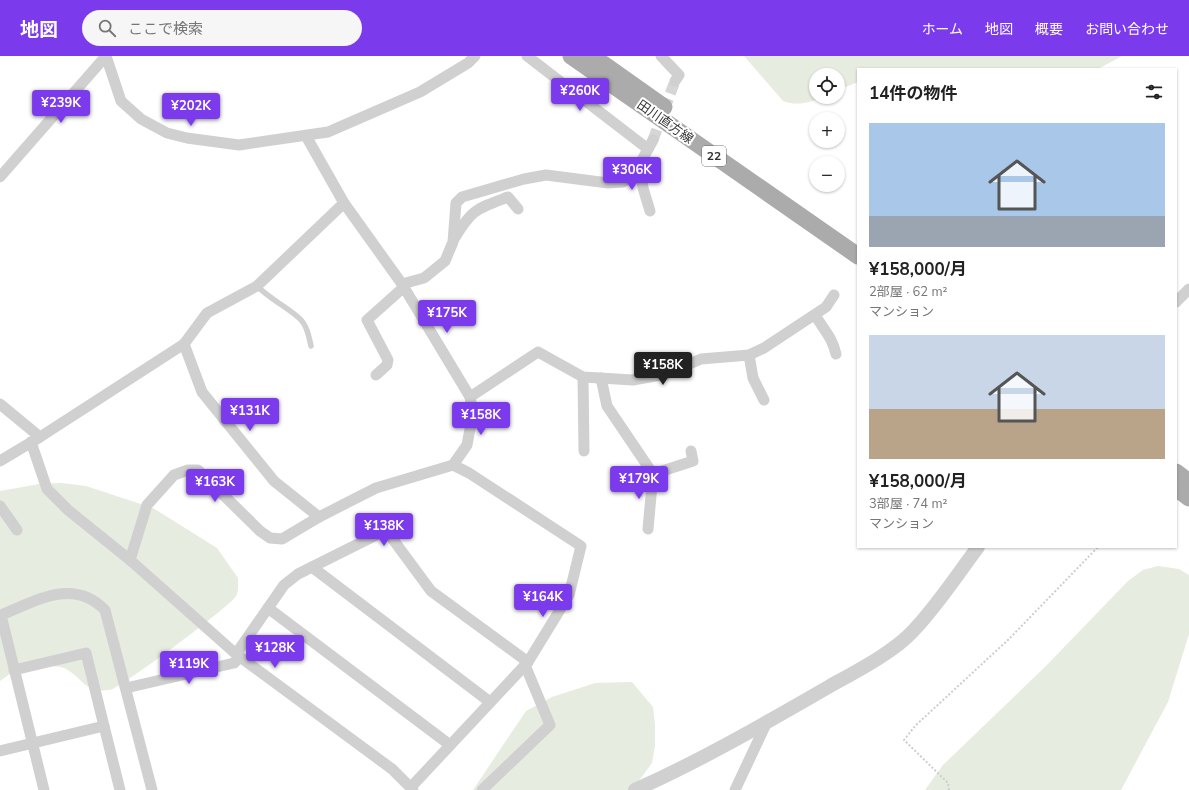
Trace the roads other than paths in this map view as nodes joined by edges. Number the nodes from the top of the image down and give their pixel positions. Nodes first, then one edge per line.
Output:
1 (106, 56) edge
2 (475, 56) edge
3 (527, 56) edge
4 (571, 56) edge
5 (592, 56) edge
6 (661, 56) edge
7 (674, 81) tunnel mouth
8 (306, 136) junction
9 (640, 165) junction
10 (0, 177) edge
11 (344, 203) junction
12 (518, 209) dead end
13 (650, 211) dead end
14 (453, 242) junction
15 (857, 243) edge
16 (857, 255) edge
17 (403, 285) junction
18 (257, 286) junction
19 (1189, 288) edge
20 (834, 295) dead end
21 (1177, 301) edge
22 (815, 315) junction
23 (184, 344) junction
24 (311, 346) dead end
25 (836, 354) dead end
26 (749, 355) junction
27 (376, 374) dead end
28 (583, 377) junction
29 (601, 378) junction
30 (470, 397) junction
31 (764, 400) dead end
32 (0, 404) edge
33 (35, 440) junction
34 (584, 451) dead end
35 (691, 451) dead end
36 (0, 461) edge
37 (453, 465) junction
38 (1177, 473) edge
39 (653, 474) junction
40 (1189, 482) edge
41 (1177, 489) edge
42 (1189, 498) edge
43 (0, 506) edge
44 (319, 517) junction
45 (648, 529) dead end
46 (17, 530) dead end
47 (977, 548) edge
48 (130, 560) junction
49 (312, 567) junction
50 (268, 608) junction
51 (0, 615) edge
52 (238, 655) junction
53 (526, 664) junction
54 (14, 670) junction
55 (126, 688) junction
56 (490, 702) junction
57 (766, 724) junction
58 (104, 726) junction
59 (32, 743) junction
60 (450, 745) junction
61 (0, 751) edge
62 (412, 788) edge
63 (44, 790) edge
64 (120, 790) edge
65 (152, 790) edge
66 (482, 790) edge
67 (635, 790) edge
68 (736, 790) edge

1 - 8 street
1 - 10 street
2 - 8 street
3 - 9 street
4 - 16 main road, 田川直方線 / 22
5 - 15 main road, 田川直方線 / 22
6 - 7 street
8 - 11 street
9 - 13 street
9 - 14 street
11 - 17 street
11 - 18 street
12 - 14 street
14 - 17 street
17 - 27 street
17 - 30 street
18 - 23 street
18 - 24 lane
19 - 21 street
20 - 22 street
22 - 25 street
22 - 26 street
23 - 33 street
23 - 44 street
26 - 29 street
26 - 31 street
28 - 29 street
28 - 30 street
28 - 34 street
29 - 39 street
30 - 37 street
32 - 33 street
33 - 36 street
33 - 48 street
35 - 39 street
37 - 44 street
37 - 53 street
38 - 40 main road
39 - 45 street
41 - 42 main road
43 - 46 street
44 - 48 street
47 - 57 street
48 - 52 street
49 - 50 street
49 - 53 street
49 - 56 street
50 - 52 street
50 - 60 street
51 - 54 street
51 - 55 street
52 - 55 street
52 - 62 street
53 - 56 street
53 - 66 street
54 - 58 street
54 - 59 street
55 - 65 street
56 - 60 street
57 - 67 street
57 - 68 street
58 - 59 street
58 - 64 street
59 - 61 street
59 - 63 street
60 - 62 street

